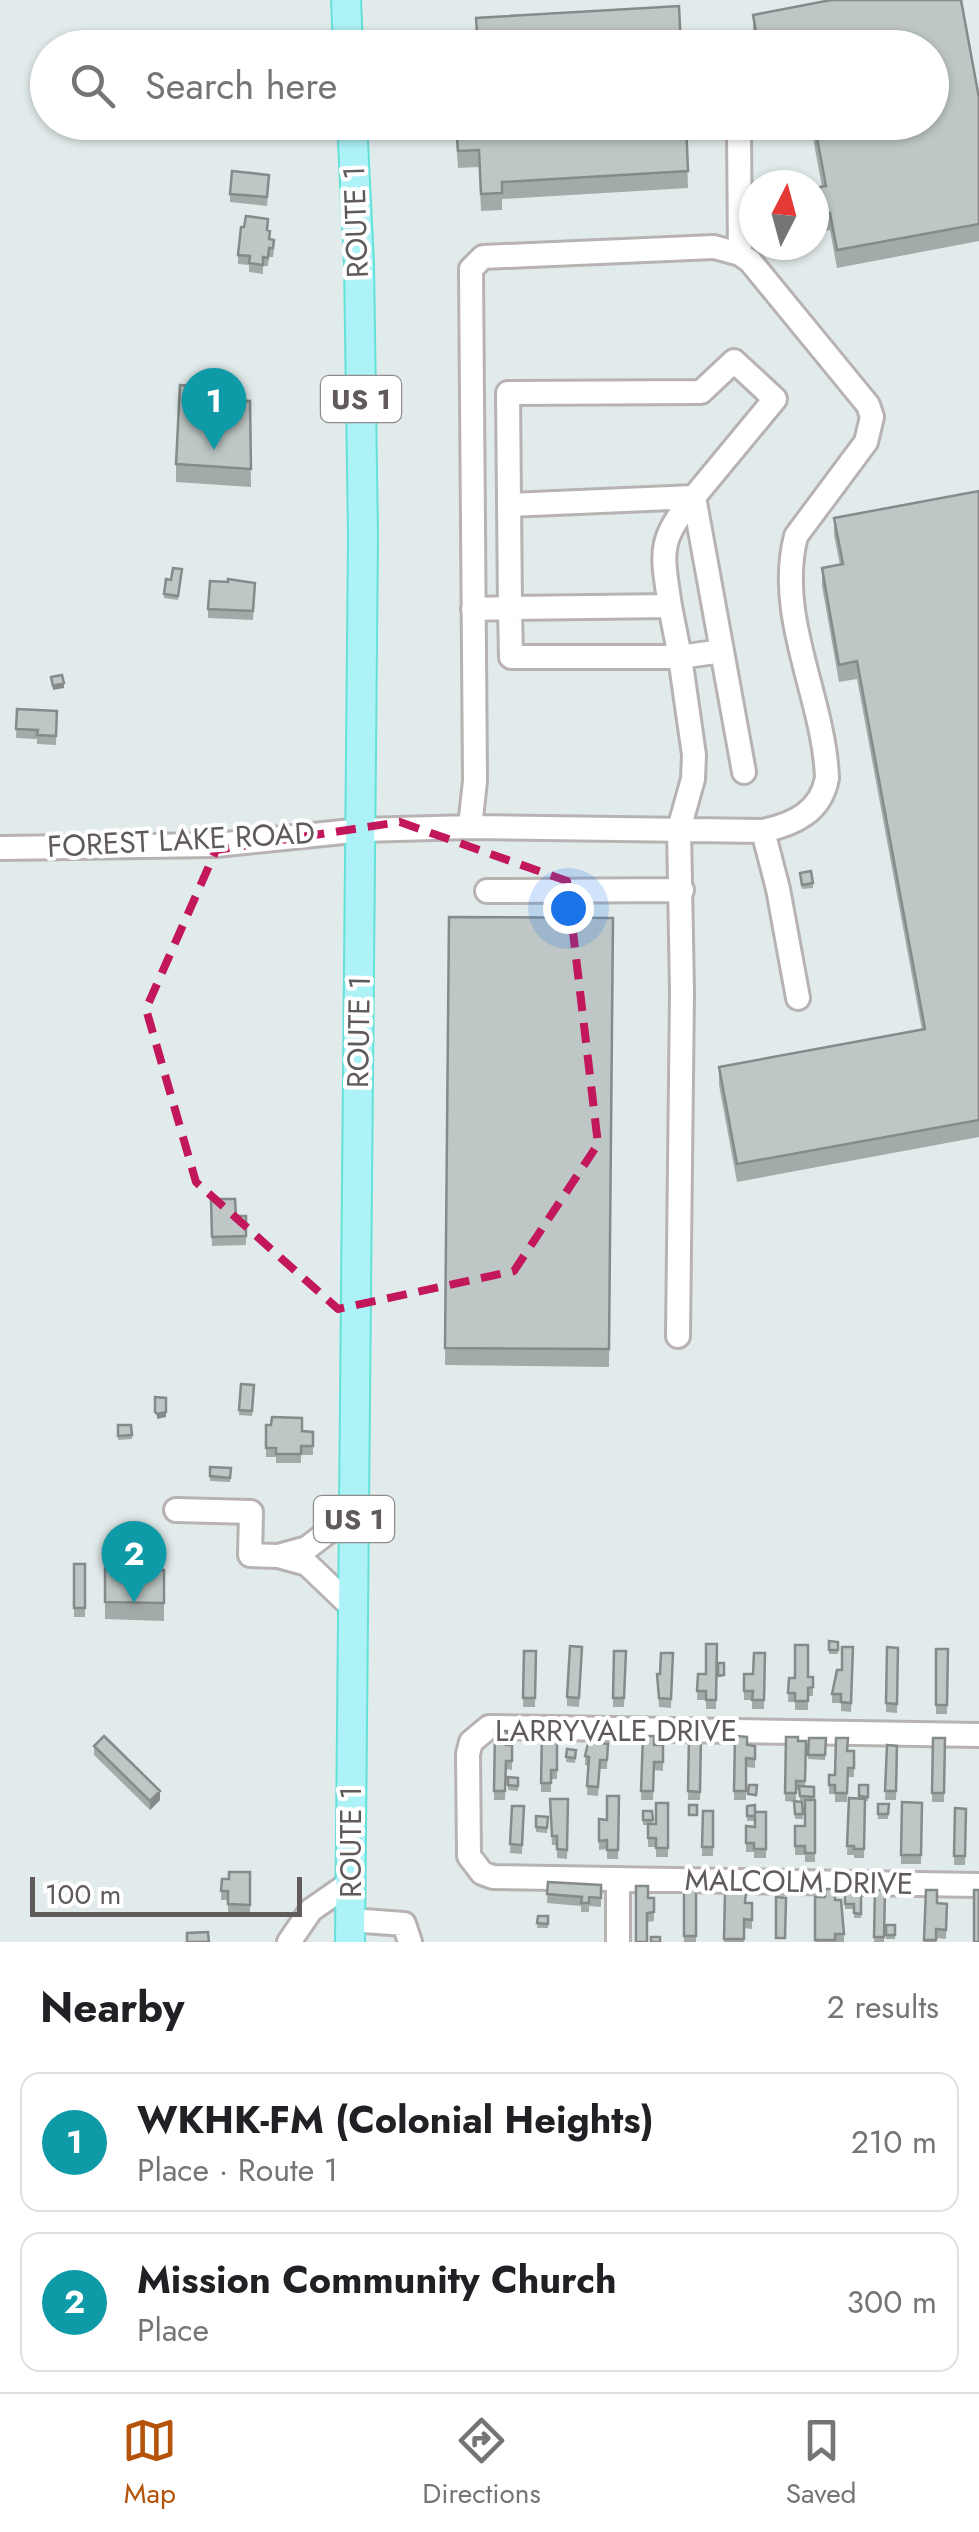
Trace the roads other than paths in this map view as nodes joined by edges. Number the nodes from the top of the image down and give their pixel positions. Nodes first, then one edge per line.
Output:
1 (346, 0) edge
2 (347, 30) edge
3 (353, 140) edge
4 (740, 140) edge
5 (740, 170) edge
6 (739, 254) edge
7 (749, 260) edge
8 (694, 498) junction
9 (509, 505) junction
10 (670, 606) junction
11 (510, 608) junction
12 (473, 609) junction
13 (722, 651) junction
14 (680, 657) junction
15 (744, 772) dead end
16 (470, 827) junction
17 (679, 829) junction
18 (362, 830) junction
19 (763, 831) junction
20 (0, 848) edge
21 (682, 890) junction
22 (487, 891) dead end
23 (798, 998) dead end
24 (678, 1336) dead end
25 (176, 1510) dead end
26 (354, 1512) junction
27 (278, 1556) junction
28 (353, 1608) junction
29 (979, 1735) edge
30 (618, 1880) junction
31 (350, 1883) junction
32 (979, 1885) edge
33 (350, 1931) edge
34 (289, 1942) edge
35 (410, 1942) edge
36 (618, 1942) edge

1 - 2 main road
3 - 18 main road, ROUTE 1 / US 1
4 - 5 street
6 - 12 street
7 - 19 street
8 - 9 street
8 - 9 street
8 - 10 street
8 - 13 street
9 - 11 street
10 - 11 street
10 - 14 street
11 - 12 street
11 - 14 street
12 - 16 street
13 - 14 street
13 - 15 street
14 - 17 street
16 - 17 street, FOREST LAKE ROAD
16 - 18 street, FOREST LAKE ROAD
17 - 19 street, FOREST LAKE ROAD
17 - 21 street
18 - 20 street, FOREST LAKE ROAD
18 - 26 main road, ROUTE 1 / US 1
19 - 23 street
21 - 22 street
21 - 24 street
25 - 27 street
26 - 27 street
26 - 28 main road, ROUTE 1 / US 1
27 - 28 street
28 - 31 main road, ROUTE 1 / US 1
29 - 30 street, LARRYVALE DRIVE
30 - 32 street, MALCOLM DRIVE
30 - 36 street
31 - 33 main road, ROUTE 1 / US 1
31 - 34 street
33 - 35 street

